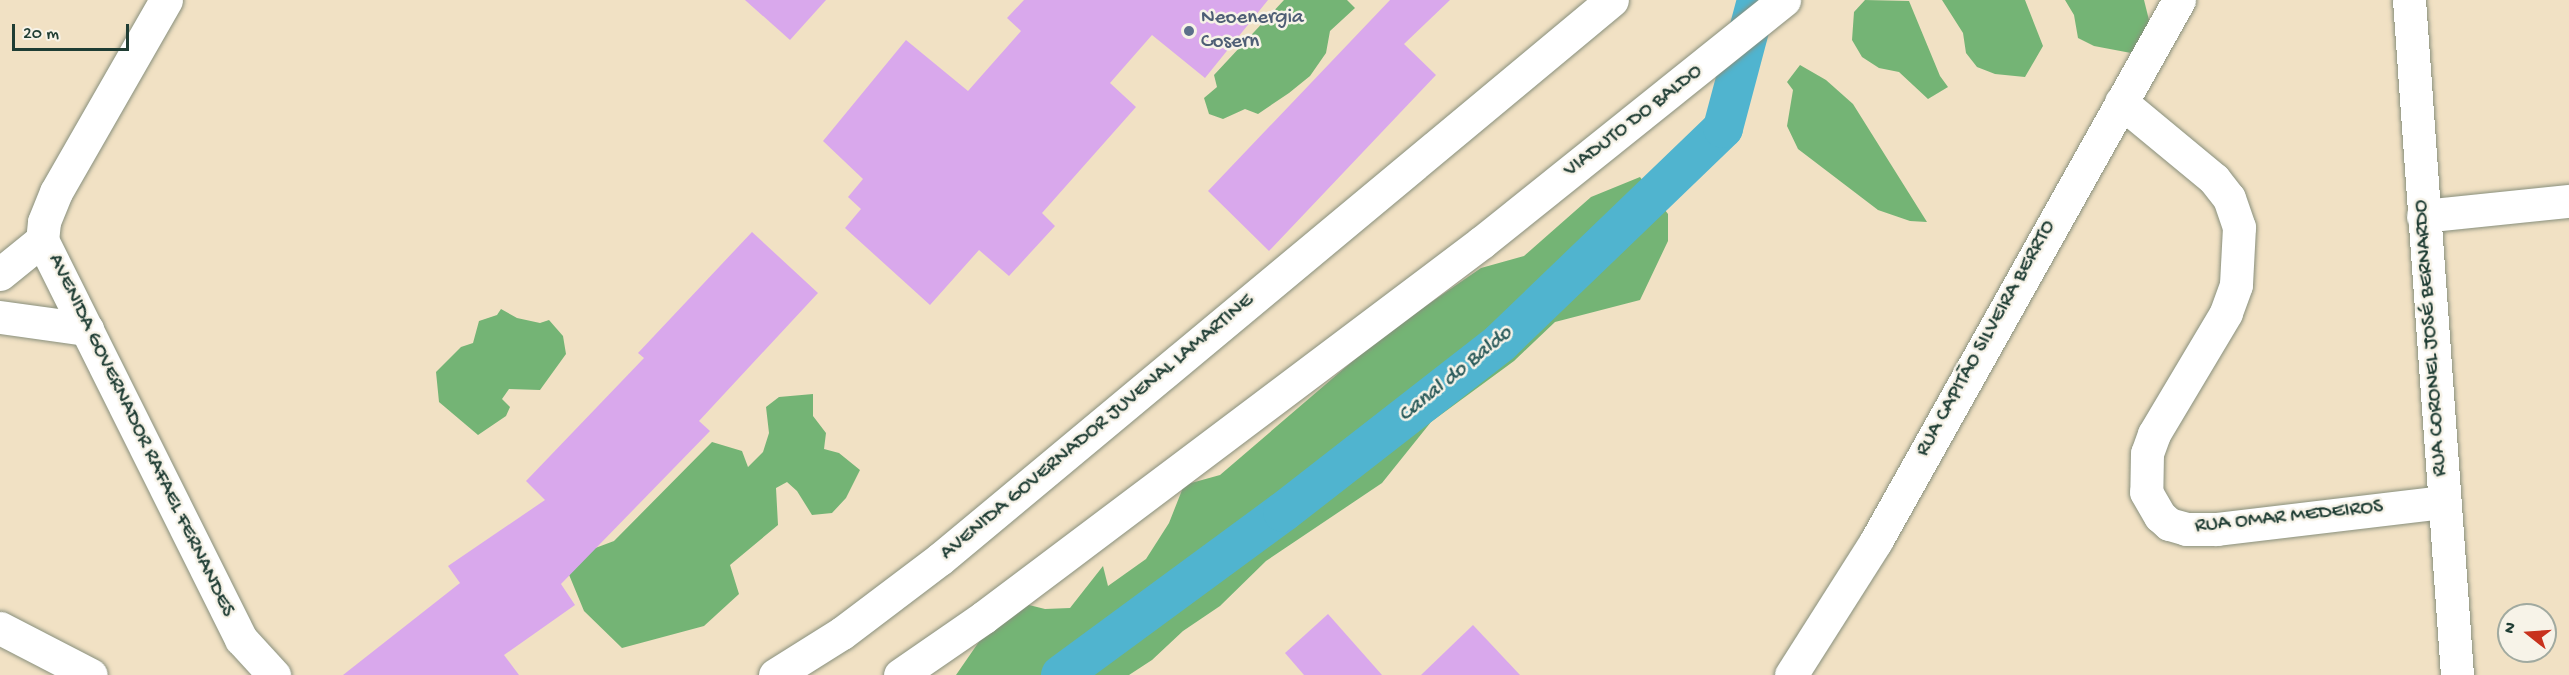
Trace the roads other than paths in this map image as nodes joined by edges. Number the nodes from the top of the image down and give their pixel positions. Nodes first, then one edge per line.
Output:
1 (166, 0) edge
2 (1612, 0) edge
3 (1784, 0) edge
4 (2179, 0) edge
5 (2409, 0) edge
6 (2121, 102) junction
7 (2569, 201) edge
8 (2423, 216) junction
9 (42, 240) junction
10 (0, 274) edge
11 (0, 317) edge
12 (87, 329) junction
13 (2444, 502) junction
14 (0, 627) edge
15 (245, 662) edge
16 (91, 675) edge
17 (274, 675) edge
18 (775, 675) edge
19 (900, 675) edge
20 (1791, 675) edge
21 (2457, 675) edge

1 - 9 main road, AVENIDA GOVERNADOR RAFAEL FERNANDES
2 - 18 main road, AVENIDA GOVERNADOR JUVENAL LAMARTINE
3 - 19 main road, VIADUTO DO BALDO
4 - 6 main road, RUA CAPITÃO SILVEIRA BERRTO
5 - 8 main road, RUA CORONEL JOSÉ BERNARDO
6 - 13 main road, RUA OMAR MEDEIROS
6 - 20 main road, RUA CAPITÃO SILVEIRA BERRTO
7 - 8 main road
8 - 13 main road, RUA CORONEL JOSÉ BERNARDO
9 - 10 main road
9 - 12 main road, AVENIDA GOVERNADOR RAFAEL FERNANDES
11 - 12 main road
12 - 15 main road, AVENIDA GOVERNADOR RAFAEL FERNANDES
13 - 21 main road, RUA CORONEL JOSÉ BERNARDO
14 - 16 main road
15 - 17 main road, AVENIDA GOVERNADOR RAFAEL FERNANDES

